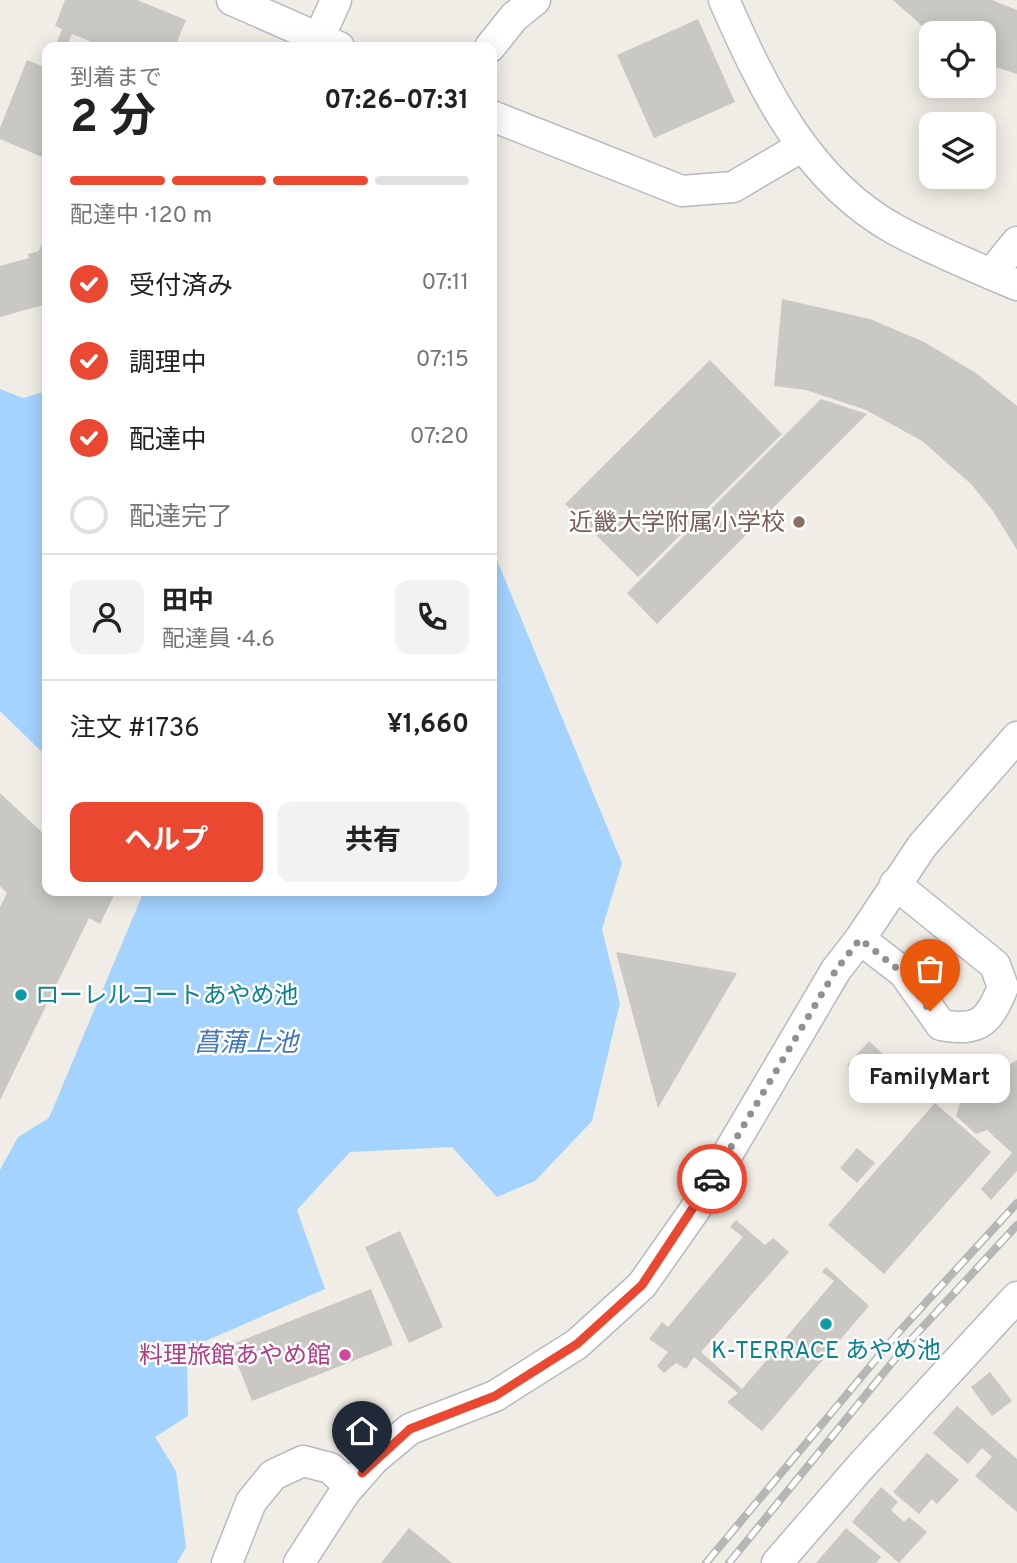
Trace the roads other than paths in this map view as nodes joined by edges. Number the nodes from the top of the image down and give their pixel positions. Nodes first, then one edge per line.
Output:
1 (336, 0) edge
2 (535, 0) edge
3 (724, 0) edge
4 (235, 1) edge
5 (327, 42) edge
6 (329, 42) edge
7 (494, 42) edge
8 (497, 118) edge
9 (801, 147) junction
10 (1017, 242) edge
11 (1004, 280) edge
12 (1017, 737) edge
13 (895, 884) junction
14 (860, 939) junction
15 (1015, 1303) edge
16 (350, 1486) junction
17 (227, 1563) edge
18 (299, 1563) edge
19 (777, 1563) edge

1 - 6 street
2 - 7 street
3 - 9 street
4 - 5 street
8 - 9 street
9 - 11 street
10 - 11 street
12 - 13 street
13 - 14 street
13 - 14 street
14 - 16 street
15 - 19 street
16 - 17 street
16 - 18 street

